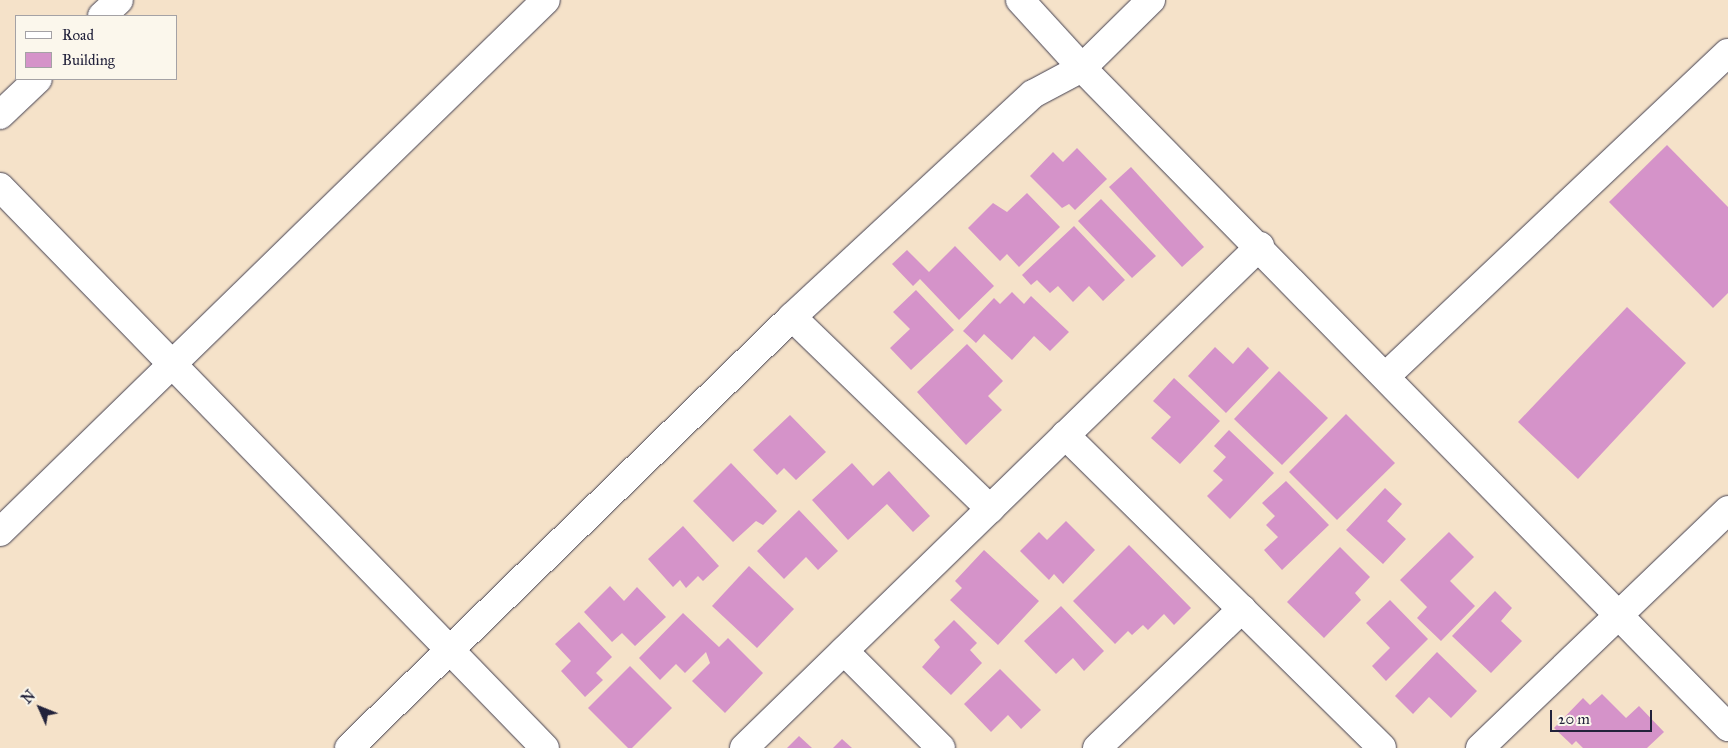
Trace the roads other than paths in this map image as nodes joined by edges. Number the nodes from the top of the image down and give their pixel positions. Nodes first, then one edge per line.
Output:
1 (119, 0) edge
2 (546, 0) edge
3 (1020, 0) edge
4 (1151, 0) edge
5 (103, 15) edge
6 (1728, 53) edge
7 (1082, 68) junction
8 (37, 80) edge
9 (0, 115) edge
10 (0, 187) edge
11 (1260, 246) junction
12 (792, 317) junction
13 (173, 364) junction
14 (1386, 376) junction
15 (1065, 435) junction
16 (990, 509) junction
17 (1728, 510) edge
18 (0, 532) edge
19 (1242, 609) junction
20 (1616, 616) junction
21 (450, 650) junction
22 (844, 651) junction
23 (1728, 727) edge
24 (348, 748) edge
25 (545, 748) edge
26 (744, 748) edge
27 (942, 748) edge
28 (1098, 748) edge
29 (1382, 748) edge
30 (1480, 748) edge

1 - 5 street
2 - 13 street
3 - 7 street
4 - 7 street
6 - 14 street
7 - 11 street
7 - 12 street
8 - 9 street
10 - 13 street
11 - 14 street
11 - 15 street
12 - 16 street
12 - 21 street
13 - 18 street
13 - 21 street
14 - 20 street
15 - 16 street
15 - 19 street
16 - 22 street
17 - 20 street
19 - 28 street
19 - 29 street
20 - 23 street
20 - 30 street
21 - 24 street
21 - 25 street
22 - 26 street
22 - 27 street

